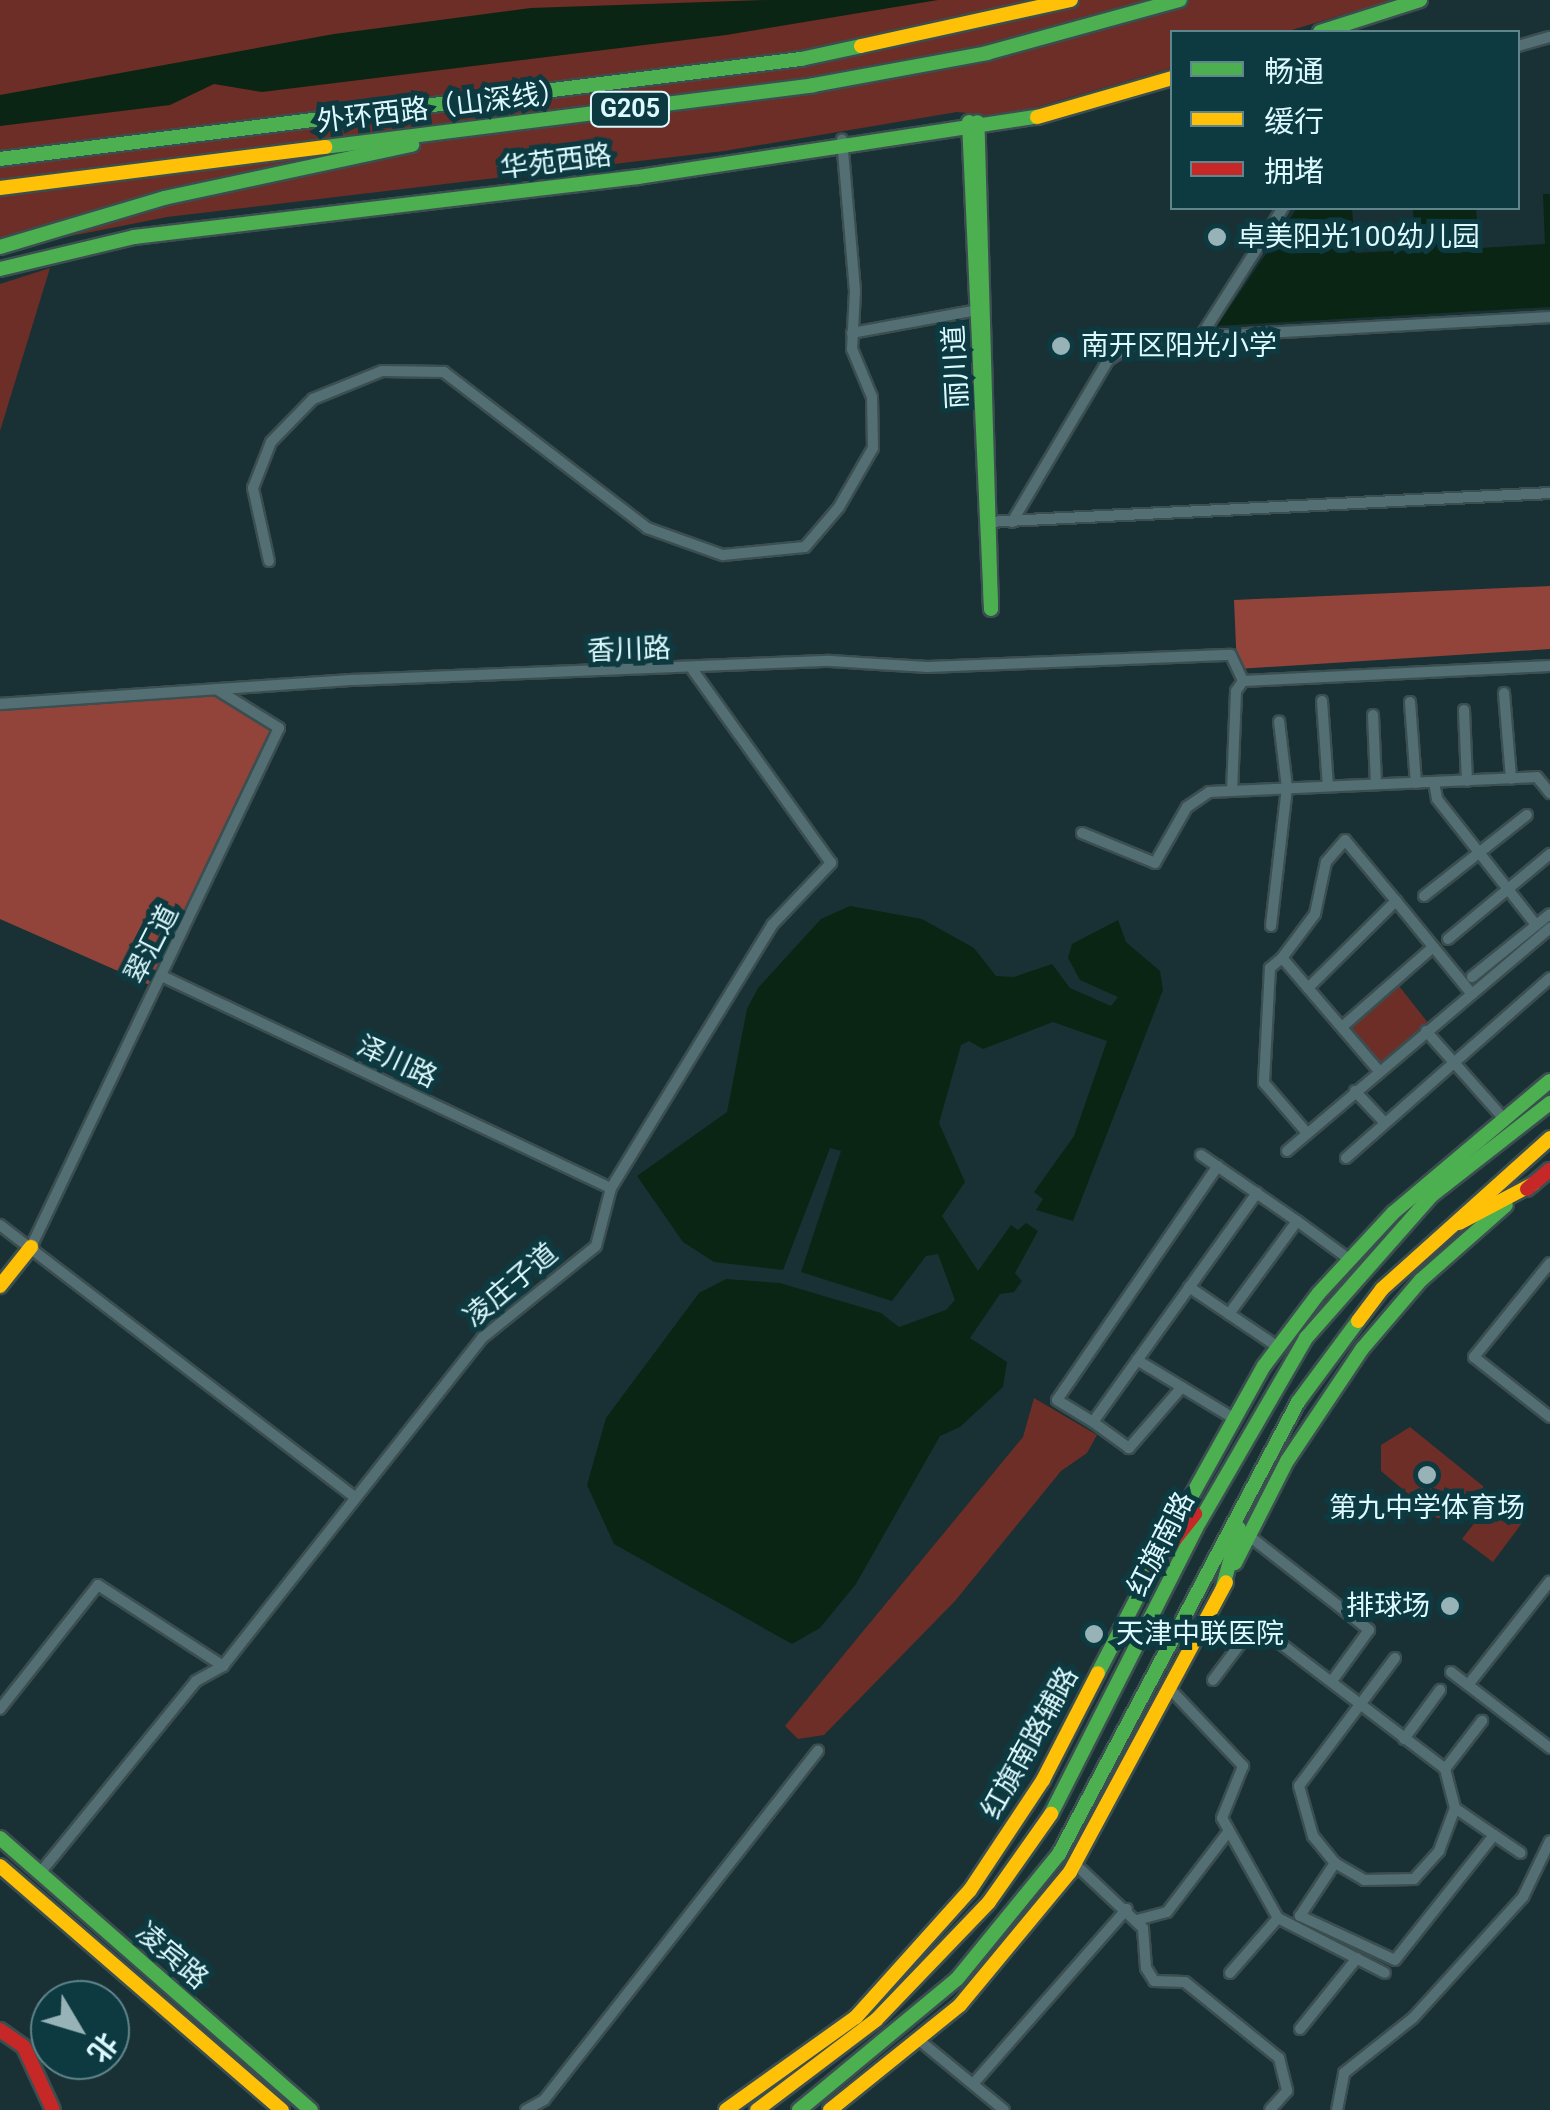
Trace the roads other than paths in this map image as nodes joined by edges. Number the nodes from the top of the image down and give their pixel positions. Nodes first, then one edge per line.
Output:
1 (1071, 0) edge
2 (1180, 0) edge
3 (1408, 0) edge
4 (1420, 0) edge
5 (1314, 30) edge
6 (1326, 30) edge
7 (1550, 37) edge
8 (1520, 45) edge
9 (1170, 77) edge
10 (973, 124) junction
11 (441, 135) junction
12 (843, 143) junction
13 (0, 159) edge
14 (0, 188) edge
15 (1283, 210) edge
16 (0, 247) edge
17 (0, 266) edge
18 (981, 310) junction
19 (1550, 317) edge
20 (852, 333) junction
21 (1201, 336) junction
22 (1550, 493) edge
23 (990, 522) junction
24 (1012, 522) junction
25 (269, 561) dead end
26 (993, 609) dead end
27 (1550, 666) edge
28 (693, 670) junction
29 (1243, 681) junction
30 (216, 690) junction
31 (1504, 693) dead end
32 (1322, 701) dead end
33 (1410, 702) dead end
34 (0, 704) edge
35 (1464, 710) dead end
36 (1373, 714) dead end
37 (1280, 720) dead end
38 (1511, 778) junction
39 (1467, 780) junction
40 (1434, 782) junction
41 (1416, 783) junction
42 (1376, 784) junction
43 (1328, 786) junction
44 (1288, 788) junction
45 (1232, 791) junction
46 (1550, 793) edge
47 (1527, 815) dead end
48 (1082, 833) dead end
49 (1478, 851) junction
50 (1550, 854) edge
51 (1508, 889) junction
52 (1424, 896) dead end
53 (1396, 901) junction
54 (1550, 914) edge
55 (1536, 925) junction
56 (1270, 926) dead end
57 (1550, 928) edge
58 (1448, 939) dead end
59 (1434, 947) junction
60 (1282, 958) junction
61 (164, 977) junction
62 (1472, 977) dead end
63 (1550, 978) edge
64 (1308, 988) junction
65 (1471, 994) junction
66 (1342, 1026) junction
67 (1426, 1030) junction
68 (1452, 1060) junction
69 (1379, 1071) junction
70 (1550, 1081) edge
71 (1355, 1092) junction
72 (1550, 1103) edge
73 (1504, 1119) junction
74 (1385, 1122) junction
75 (1307, 1133) junction
76 (1550, 1138) edge
77 (1286, 1150) dead end
78 (1201, 1155) dead end
79 (1346, 1158) dead end
80 (1218, 1166) junction
81 (1550, 1170) edge
82 (1533, 1184) junction
83 (611, 1188) junction
84 (1257, 1193) junction
85 (1298, 1220) junction
86 (0, 1225) edge
87 (1436, 1234) junction
88 (31, 1247) junction
89 (1349, 1258) junction
90 (1550, 1262) edge
91 (0, 1286) edge
92 (1189, 1287) junction
93 (1230, 1314) junction
94 (1278, 1347) junction
95 (1137, 1360) junction
96 (1182, 1388) junction
97 (1550, 1417) edge
98 (1233, 1418) junction
99 (1094, 1422) junction
100 (1223, 1478) junction
101 (1248, 1496) junction
102 (354, 1497) junction
103 (1248, 1536) junction
104 (1154, 1566) junction
105 (1550, 1581) edge
106 (1222, 1590) junction
107 (1395, 1658) dead end
108 (222, 1666) junction
109 (1451, 1672) dead end
110 (1213, 1680) dead end
111 (1332, 1682) junction
112 (1468, 1685) junction
113 (1171, 1690) junction
114 (1440, 1690) dead end
115 (1360, 1706) junction
116 (0, 1710) edge
117 (1482, 1720) dead end
118 (1404, 1738) junction
119 (1550, 1748) edge
120 (818, 1750) dead end
121 (1445, 1769) junction
122 (1455, 1808) junction
123 (1229, 1832) junction
124 (1494, 1835) junction
125 (0, 1838) edge
126 (1550, 1841) edge
127 (1520, 1853) dead end
128 (1335, 1863) junction
129 (1075, 1864) junction
130 (0, 1866) edge
131 (40, 1873) junction
132 (1127, 1909) junction
133 (1278, 1918) junction
134 (1138, 1920) junction
135 (1357, 1958) junction
136 (1385, 1972) dead end
137 (1230, 1973) dead end
138 (1300, 2028) dead end
139 (0, 2030) edge
140 (919, 2040) junction
141 (972, 2084) junction
142 (53, 2110) edge
143 (282, 2110) edge
144 (311, 2110) edge
145 (526, 2110) edge
146 (726, 2110) edge
147 (757, 2110) edge
148 (799, 2110) edge
149 (830, 2110) edge
150 (1004, 2110) edge
151 (1270, 2110) edge
152 (1337, 2110) edge

1 - 13 main road, 外环西路（山深线） / G205
2 - 11 main road, 外环西路（山深线） / G205
3 - 5 main road
4 - 6 main road
7 - 8 street
9 - 10 main road, 华苑西路
10 - 12 main road, 华苑西路
10 - 18 main road, 丽川道
11 - 14 main road, 外环西路（山深线） / G205
11 - 16 main road
12 - 17 main road, 华苑西路
12 - 20 street
15 - 21 street
18 - 20 street
18 - 23 main road, 丽川道
19 - 21 street
20 - 25 street
21 - 24 street
22 - 24 street
23 - 24 street
23 - 26 main road, 丽川道
27 - 29 street
28 - 29 street, 香川路
28 - 30 street, 香川路
28 - 83 street, 凌庄子道
29 - 45 street
30 - 34 street, 香川路
30 - 61 street, 翠汇道
31 - 38 street
32 - 43 street
33 - 41 street
35 - 39 street
36 - 42 street
37 - 44 street
38 - 39 street
38 - 46 street
39 - 40 street
40 - 41 street
40 - 49 street
41 - 42 street
42 - 43 street
43 - 44 street
44 - 45 street
44 - 56 street
45 - 48 street
47 - 49 street
49 - 51 street
49 - 52 street
50 - 51 street
51 - 55 street
51 - 58 street
53 - 59 street
53 - 60 street
53 - 64 street
54 - 55 street
55 - 62 street
57 - 65 street
59 - 65 street
59 - 66 street
60 - 64 street
60 - 75 street
61 - 83 street, 泽川路
61 - 88 street, 翠汇道
63 - 68 street
64 - 66 street
65 - 67 street
66 - 69 street
67 - 68 street
67 - 69 street
68 - 73 street
68 - 74 street
69 - 71 street
70 - 73 main road, 红旗南路辅路
71 - 74 street
71 - 75 street
72 - 100 main road, 红旗南路
73 - 89 main road, 红旗南路辅路
74 - 79 street
75 - 77 street
76 - 87 main road, 红旗南路
78 - 80 street
80 - 84 street
80 - 99 street
81 - 82 main road
82 - 87 main road
82 - 103 main road
83 - 102 street, 凌庄子道
84 - 85 street
84 - 92 street
85 - 89 street
85 - 93 street
86 - 88 street
87 - 101 main road, 红旗南路
88 - 91 main road
88 - 102 street
89 - 94 main road, 红旗南路辅路
90 - 97 street
92 - 93 street
92 - 95 street
93 - 94 street
94 - 98 main road, 红旗南路辅路
95 - 96 street
95 - 99 street
96 - 98 street
96 - 99 street
98 - 104 main road, 红旗南路辅路
100 - 104 main road
100 - 147 main road, 红旗南路
101 - 106 main road
101 - 148 main road, 红旗南路
102 - 108 street, 凌庄子道
103 - 106 main road
103 - 111 street
104 - 146 main road, 红旗南路辅路
105 - 112 street
106 - 113 main road
107 - 115 street
108 - 116 street
108 - 131 street, 凌庄子道
109 - 112 street
110 - 111 street
111 - 115 street
112 - 119 street
113 - 123 street
113 - 129 main road
114 - 118 street
115 - 118 street
115 - 128 street
117 - 121 street
118 - 121 street
120 - 145 street
121 - 122 street
122 - 124 street
122 - 128 street
123 - 133 street
123 - 134 street
124 - 127 street
124 - 128 street
125 - 131 main road, 凌宾路
126 - 152 street
129 - 132 street
129 - 140 main road
130 - 143 main road, 凌宾路
131 - 144 main road, 凌宾路
132 - 134 street
132 - 141 street
133 - 135 street
133 - 137 street
134 - 151 street
135 - 136 street
135 - 138 street
139 - 142 main road
140 - 141 street
140 - 149 main road
141 - 150 street

